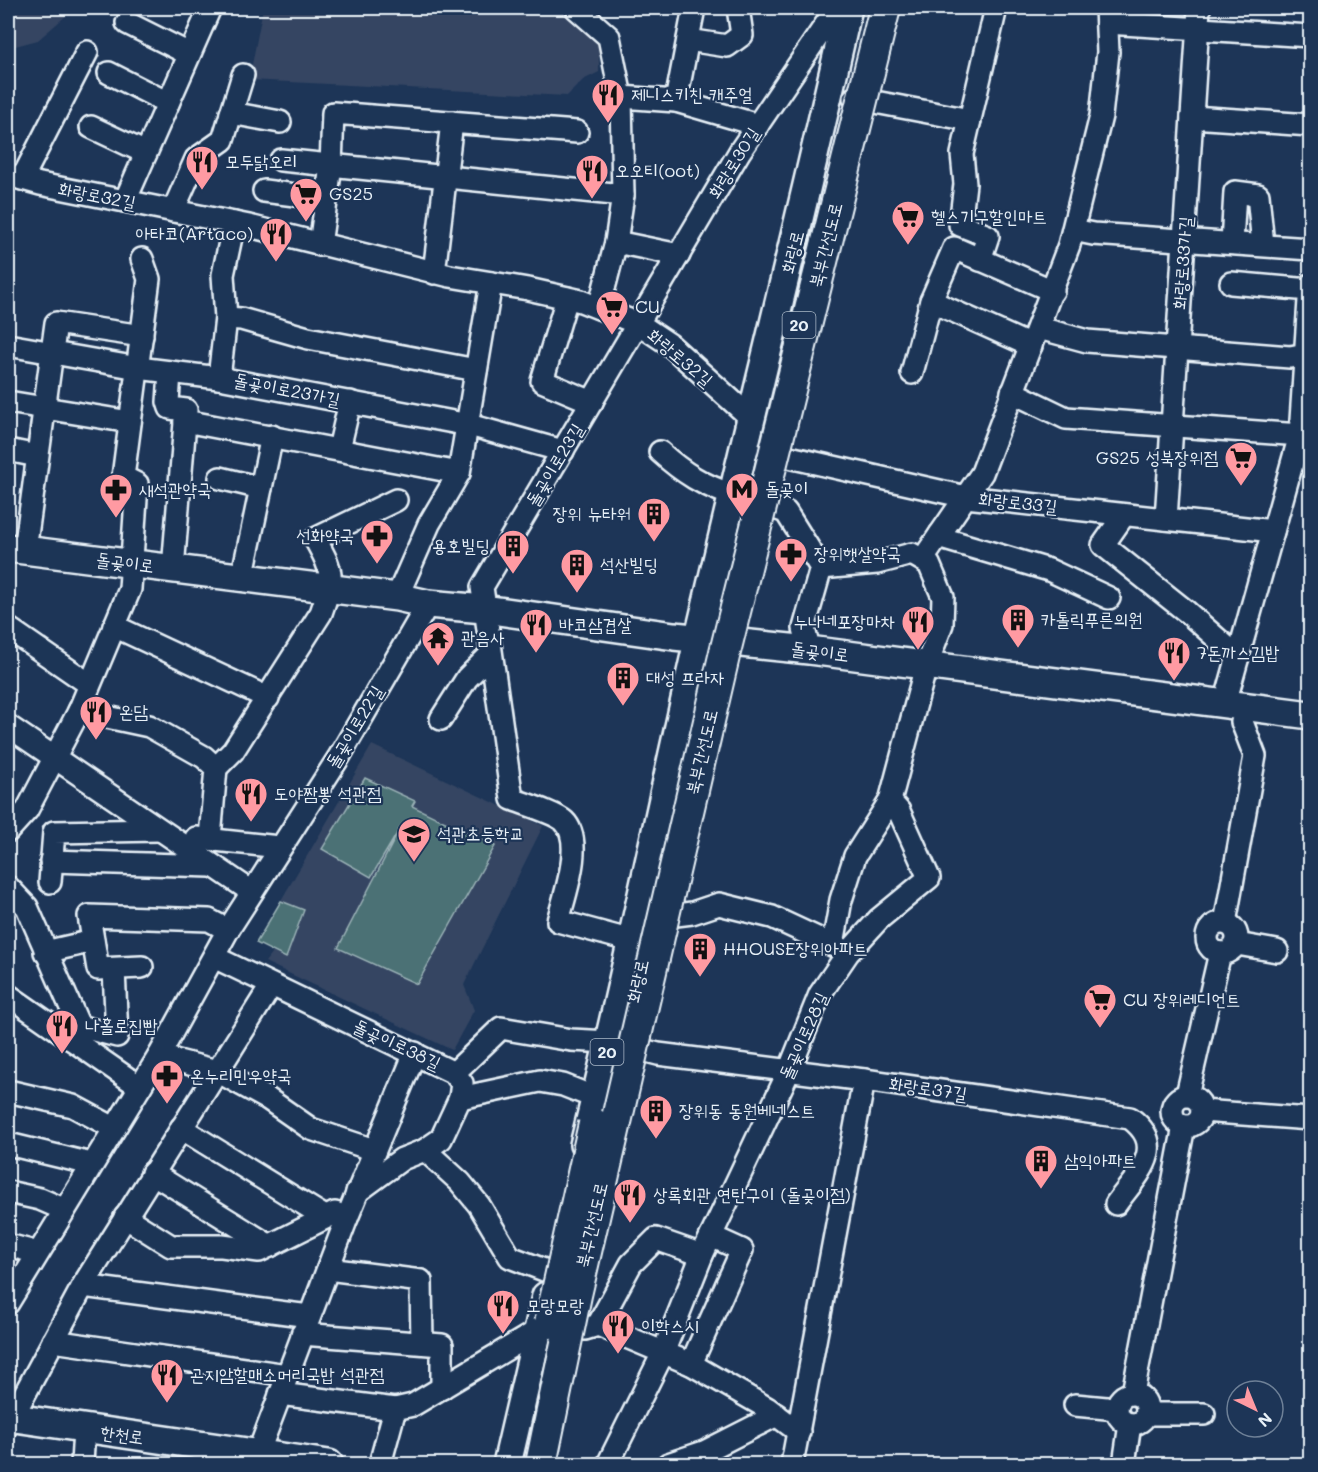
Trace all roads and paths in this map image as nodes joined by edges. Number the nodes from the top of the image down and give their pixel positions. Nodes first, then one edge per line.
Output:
1 (210, 8) edge
2 (576, 8) edge
3 (694, 8) edge
4 (738, 8) edge
5 (837, 8) edge
6 (848, 8) edge
7 (865, 8) edge
8 (875, 8) edge
9 (885, 8) edge
10 (996, 8) edge
11 (1199, 8) edge
12 (1107, 15) edge
13 (127, 23) dead end
14 (1197, 29) junction
15 (1311, 36) edge
16 (688, 40) junction
17 (87, 52) dead end
18 (189, 54) junction
19 (109, 73) dead end
20 (243, 75) dead end
21 (621, 97) junction
22 (854, 98) junction
23 (676, 101) junction
24 (168, 103) junction
25 (231, 113) junction
26 (1192, 117) junction
27 (970, 120) junction
28 (280, 122) dead end
29 (452, 122) junction
30 (758, 125) junction
31 (1311, 125) edge
32 (91, 127) dead end
33 (577, 132) dead end
34 (146, 153) junction
35 (281, 160) dead end
36 (331, 166) junction
37 (15, 177) edge
38 (446, 178) junction
39 (264, 191) dead end
40 (623, 195) junction
41 (326, 199) junction
42 (125, 201) junction
43 (173, 211) junction
44 (234, 223) junction
45 (1073, 230) junction
46 (1184, 241) junction
47 (616, 242) junction
48 (1232, 243) junction
49 (320, 245) junction
50 (1263, 245) junction
51 (1311, 249) edge
52 (679, 255) junction
53 (142, 259) dead end
54 (980, 260) junction
55 (434, 273) junction
56 (491, 283) junction
57 (1231, 283) dead end
58 (1311, 285) edge
59 (1310, 290) edge
60 (1053, 291) junction
61 (567, 298) junction
62 (931, 301) junction
63 (599, 308) junction
64 (226, 318) junction
65 (639, 324) junction
66 (142, 336) junction
67 (1035, 337) junction
68 (8, 345) edge
69 (1177, 350) junction
70 (51, 352) junction
71 (1308, 352) edge
72 (138, 368) junction
73 (476, 370) junction
74 (170, 372) junction
75 (912, 373) dead end
76 (219, 378) junction
77 (1012, 392) junction
78 (8, 402) edge
79 (350, 402) junction
80 (592, 402) junction
81 (44, 408) junction
82 (752, 419) junction
83 (185, 421) junction
84 (130, 422) junction
85 (469, 425) junction
86 (1172, 427) junction
87 (1300, 435) junction
88 (272, 436) junction
89 (339, 449) junction
90 (8, 450) edge
91 (563, 451) junction
92 (660, 452) dead end
93 (767, 452) junction
94 (38, 456) junction
95 (459, 473) junction
96 (220, 478) dead end
97 (261, 488) junction
98 (966, 497) junction
99 (744, 498) junction
100 (396, 500) dead end
101 (1124, 514) junction
102 (1166, 519) junction
103 (1273, 531) junction
104 (940, 534) junction
105 (16, 549) edge
106 (923, 559) junction
107 (132, 564) junction
108 (821, 568) junction
109 (173, 569) junction
110 (242, 578) junction
111 (330, 589) junction
112 (397, 597) junction
113 (1109, 598) dead end
114 (428, 604) junction
115 (484, 609) junction
116 (114, 626) junction
117 (8, 628) edge
118 (711, 640) junction
119 (809, 650) junction
120 (491, 654) junction
121 (1238, 657) junction
122 (926, 666) junction
123 (89, 684) junction
124 (268, 698) junction
125 (79, 711) junction
126 (1234, 713) junction
127 (1311, 715) edge
128 (441, 719) dead end
129 (8, 726) edge
130 (54, 758) junction
131 (216, 768) junction
132 (890, 801) junction
133 (159, 830) junction
134 (8, 831) edge
135 (210, 838) junction
136 (177, 843) junction
137 (279, 847) junction
138 (212, 866) junction
139 (8, 887) edge
140 (252, 892) junction
141 (652, 918) junction
142 (228, 930) junction
143 (93, 941) junction
144 (632, 941) junction
145 (841, 948) junction
146 (1228, 949) junction
147 (1278, 951) dead end
148 (45, 952) junction
149 (214, 957) junction
150 (142, 968) dead end
151 (114, 969) junction
152 (271, 986) junction
153 (8, 995) edge
154 (75, 1032) junction
155 (616, 1043) junction
156 (415, 1053) junction
157 (159, 1056) junction
158 (218, 1071) junction
159 (789, 1071) junction
160 (454, 1073) junction
161 (864, 1080) junction
162 (140, 1087) junction
163 (8, 1091) edge
164 (1187, 1095) junction
165 (460, 1098) junction
166 (596, 1098) junction
167 (1202, 1111) junction
168 (1311, 1119) edge
169 (1184, 1126) junction
170 (114, 1128) junction
171 (181, 1128) junction
172 (8, 1144) edge
173 (374, 1150) junction
174 (425, 1150) junction
175 (91, 1164) junction
176 (152, 1173) junction
177 (8, 1192) edge
178 (357, 1192) junction
179 (1116, 1204) dead end
180 (63, 1209) junction
181 (125, 1217) junction
182 (325, 1217) junction
183 (347, 1218) junction
184 (8, 1245) edge
185 (270, 1246) junction
186 (707, 1246) junction
187 (38, 1252) junction
188 (328, 1269) junction
189 (552, 1273) junction
190 (83, 1286) junction
191 (10, 1293) edge
192 (306, 1325) junction
193 (598, 1325) junction
194 (548, 1334) junction
195 (53, 1341) junction
196 (422, 1343) junction
197 (663, 1353) junction
198 (691, 1365) junction
199 (283, 1384) junction
200 (442, 1388) junction
201 (1075, 1405) dead end
202 (395, 1409) junction
203 (1204, 1414) dead end
204 (777, 1415) junction
205 (1131, 1416) junction
206 (8, 1420) edge
207 (529, 1428) junction
208 (84, 1429) junction
209 (800, 1432) junction
210 (256, 1460) edge
211 (302, 1462) edge
212 (82, 1464) edge
213 (329, 1464) edge
214 (380, 1464) edge
215 (507, 1464) edge
216 (522, 1464) edge
217 (535, 1464) edge
218 (541, 1464) edge
219 (608, 1464) edge
220 (668, 1464) edge
221 (792, 1464) edge
222 (1124, 1464) edge

1 - 18 street
2 - 21 street
3 - 16 street
4 - 16 street
5 - 30 street, 화랑로30길
6 - 82 main road, 화랑로 / 20
7 - 216 highway, 북부간선도로, bridge
8 - 22 main road, 화랑로 / 20
9 - 218 highway, 북부간선도로, bridge
10 - 27 street
11 - 14 street, 화랑로33가길
12 - 14 street
12 - 45 street
13 - 18 street
14 - 15 street
14 - 26 street, 화랑로33가길
16 - 23 street
17 - 37 street, 화랑로32길
18 - 24 street
19 - 24 street
20 - 25 street
21 - 23 street
21 - 40 street
22 - 27 street
22 - 93 main road, 화랑로 / 20
23 - 30 street
24 - 34 street
25 - 28 street
25 - 43 street
26 - 31 street
26 - 46 street, 화랑로33가길
27 - 54 street
29 - 33 street
29 - 36 street
29 - 38 street
30 - 52 street, 화랑로30길
32 - 34 street
34 - 42 street
35 - 36 street
36 - 38 street
36 - 41 street
37 - 42 street, 화랑로32길
38 - 40 street
38 - 55 street
39 - 41 street
40 - 47 street
41 - 49 street
42 - 43 street, 화랑로32길
43 - 44 street, 화랑로32길
44 - 49 street, 화랑로32길
44 - 64 street
45 - 46 street
45 - 60 street
46 - 48 street
46 - 69 street, 화랑로33가길
47 - 52 street
47 - 63 street
48 - 50 street
48 - 50 street
49 - 55 street, 화랑로32길
50 - 51 street
52 - 65 street, 화랑로30길
53 - 66 street
54 - 60 street
54 - 62 street
55 - 56 street, 화랑로32길
56 - 61 street, 화랑로32길
56 - 73 street
57 - 59 street
58 - 59 street
59 - 71 street
60 - 67 street
61 - 63 street, 화랑로32길
61 - 80 street
62 - 67 street
62 - 75 street
63 - 65 street, 화랑로32길
64 - 73 street
64 - 76 street
65 - 80 street, 돌곶이로23길
65 - 82 street, 화랑로32길
66 - 70 street
66 - 72 street
67 - 69 street
67 - 77 street
68 - 70 street, 돌곶이로23가길
69 - 71 street
69 - 86 street, 화랑로33가길
70 - 72 street, 돌곶이로23가길
70 - 81 street
71 - 87 street
72 - 74 street, 돌곶이로23가길
72 - 84 street
73 - 85 street
74 - 76 street, 돌곶이로23가길
74 - 83 street
76 - 79 street, 돌곶이로23가길
77 - 86 street
77 - 98 street
78 - 81 street
79 - 85 street, 돌곶이로23가길
79 - 89 street
80 - 91 street, 돌곶이로23길
81 - 84 street
81 - 94 street
82 - 99 main road, 화랑로 / 20
83 - 88 street
83 - 109 street
84 - 107 street
85 - 91 street, 돌곶이로23가길
85 - 95 street
86 - 87 street
86 - 102 street, 화랑로33가길
87 - 103 street
88 - 89 street
88 - 97 street
89 - 95 street
90 - 94 street
91 - 115 street, 돌곶이로23길
92 - 99 street
93 - 98 street, 화랑로33길
93 - 99 main road, 화랑로 / 20
94 - 105 street
95 - 112 street
96 - 97 street
97 - 110 street
98 - 101 street, 화랑로33길
98 - 104 street
99 - 108 street
99 - 118 main road, 화랑로 / 20
100 - 111 street
101 - 102 street, 화랑로33길
101 - 121 street
102 - 103 street, 화랑로33길
103 - 121 street
104 - 106 street
104 - 113 street
105 - 107 main road, 돌곶이로
106 - 108 street
106 - 122 street, 돌곶이로28길
107 - 109 main road, 돌곶이로
107 - 116 street
108 - 119 street
109 - 110 main road, 돌곶이로
110 - 111 main road, 돌곶이로
111 - 112 main road, 돌곶이로
111 - 124 street
112 - 114 main road, 돌곶이로
114 - 115 main road, 돌곶이로
114 - 137 street, 돌곶이로22길
115 - 118 main road, 돌곶이로
115 - 120 street, 돌곶이로23길
116 - 123 street
116 - 124 street
117 - 123 street
118 - 119 main road, 돌곶이로
118 - 141 main road, 화랑로 / 20
118 - 144 main road, 화랑로 / 20
119 - 122 main road, 돌곶이로
120 - 128 street
120 - 144 street, 돌곶이로23길
121 - 126 street
122 - 126 main road, 돌곶이로
122 - 132 street, 돌곶이로28길
123 - 125 street
124 - 131 street
125 - 130 street
125 - 131 street
126 - 127 main road, 돌곶이로
126 - 146 street
129 - 130 street
130 - 133 street
130 - 134 street
131 - 135 street
132 - 145 street, 돌곶이로28길
132 - 145 street, 돌곶이로28길
133 - 136 street
133 - 138 street
135 - 136 street
135 - 137 street
136 - 138 street
137 - 140 street, 돌곶이로22길
138 - 140 street
139 - 148 street
140 - 142 street, 돌곶이로22길
141 - 145 street
141 - 155 main road, 화랑로 / 20
142 - 143 street
142 - 149 street, 돌곶이로22길
143 - 148 street
143 - 151 street
144 - 155 main road, 화랑로 / 20
145 - 159 street, 돌곶이로28길
146 - 147 street
146 - 164 street
148 - 154 street
149 - 152 street, 돌곶이로38길
149 - 157 street, 돌곶이로22길
150 - 151 street
151 - 154 street
152 - 156 street, 돌곶이로38길
152 - 158 street
153 - 154 street
154 - 162 street
155 - 159 street, 화랑로37길
155 - 160 street, 돌곶이로38길
155 - 166 main road, 화랑로 / 20
155 - 194 main road, 화랑로 / 20
156 - 160 street, 돌곶이로38길
156 - 173 street
157 - 158 street
157 - 162 street, 돌곶이로22길
158 - 171 street
158 - 173 street
159 - 161 street, 화랑로37길
159 - 186 street, 돌곶이로28길
160 - 165 street
161 - 179 street, 화랑로37길
161 - 209 street
162 - 170 street, 돌곶이로22길
163 - 170 street
164 - 167 street
164 - 169 street
165 - 166 street
165 - 174 street
166 - 189 main road, 화랑로 / 20
167 - 168 street
167 - 169 street
169 - 205 street
170 - 175 street, 돌곶이로22길
171 - 176 street
171 - 182 street
172 - 175 street
173 - 178 street
174 - 178 street
174 - 189 street
175 - 180 street, 돌곶이로22길
176 - 181 street
176 - 185 street
177 - 180 street
178 - 183 street
180 - 187 street, 돌곶이로22길
181 - 185 street
181 - 190 street
182 - 183 street
182 - 185 street
183 - 188 street
184 - 187 street
186 - 193 street
186 - 197 street, 돌곶이로28길
186 - 198 street
187 - 191 street, 돌곶이로22길
188 - 192 street
188 - 196 street
189 - 194 main road, 화랑로 / 20
190 - 192 street
190 - 195 street
192 - 196 street
192 - 199 street
193 - 194 street
193 - 197 street
194 - 200 street
194 - 207 main road, 화랑로 / 20
195 - 199 street
195 - 206 street
196 - 200 street
197 - 198 street
197 - 219 street, 돌곶이로28길
198 - 204 street
199 - 202 street
199 - 210 street
200 - 202 street
201 - 205 street
202 - 214 street
203 - 205 street
204 - 209 street
204 - 220 street
205 - 222 street
206 - 208 main road, 한천로
207 - 215 main road, 화랑로 / 20
207 - 217 main road, 화랑로 / 20
208 - 210 main road, 한천로
208 - 212 street, 한천로
209 - 221 street
210 - 211 main road, 한천로
211 - 213 main road, 한천로

